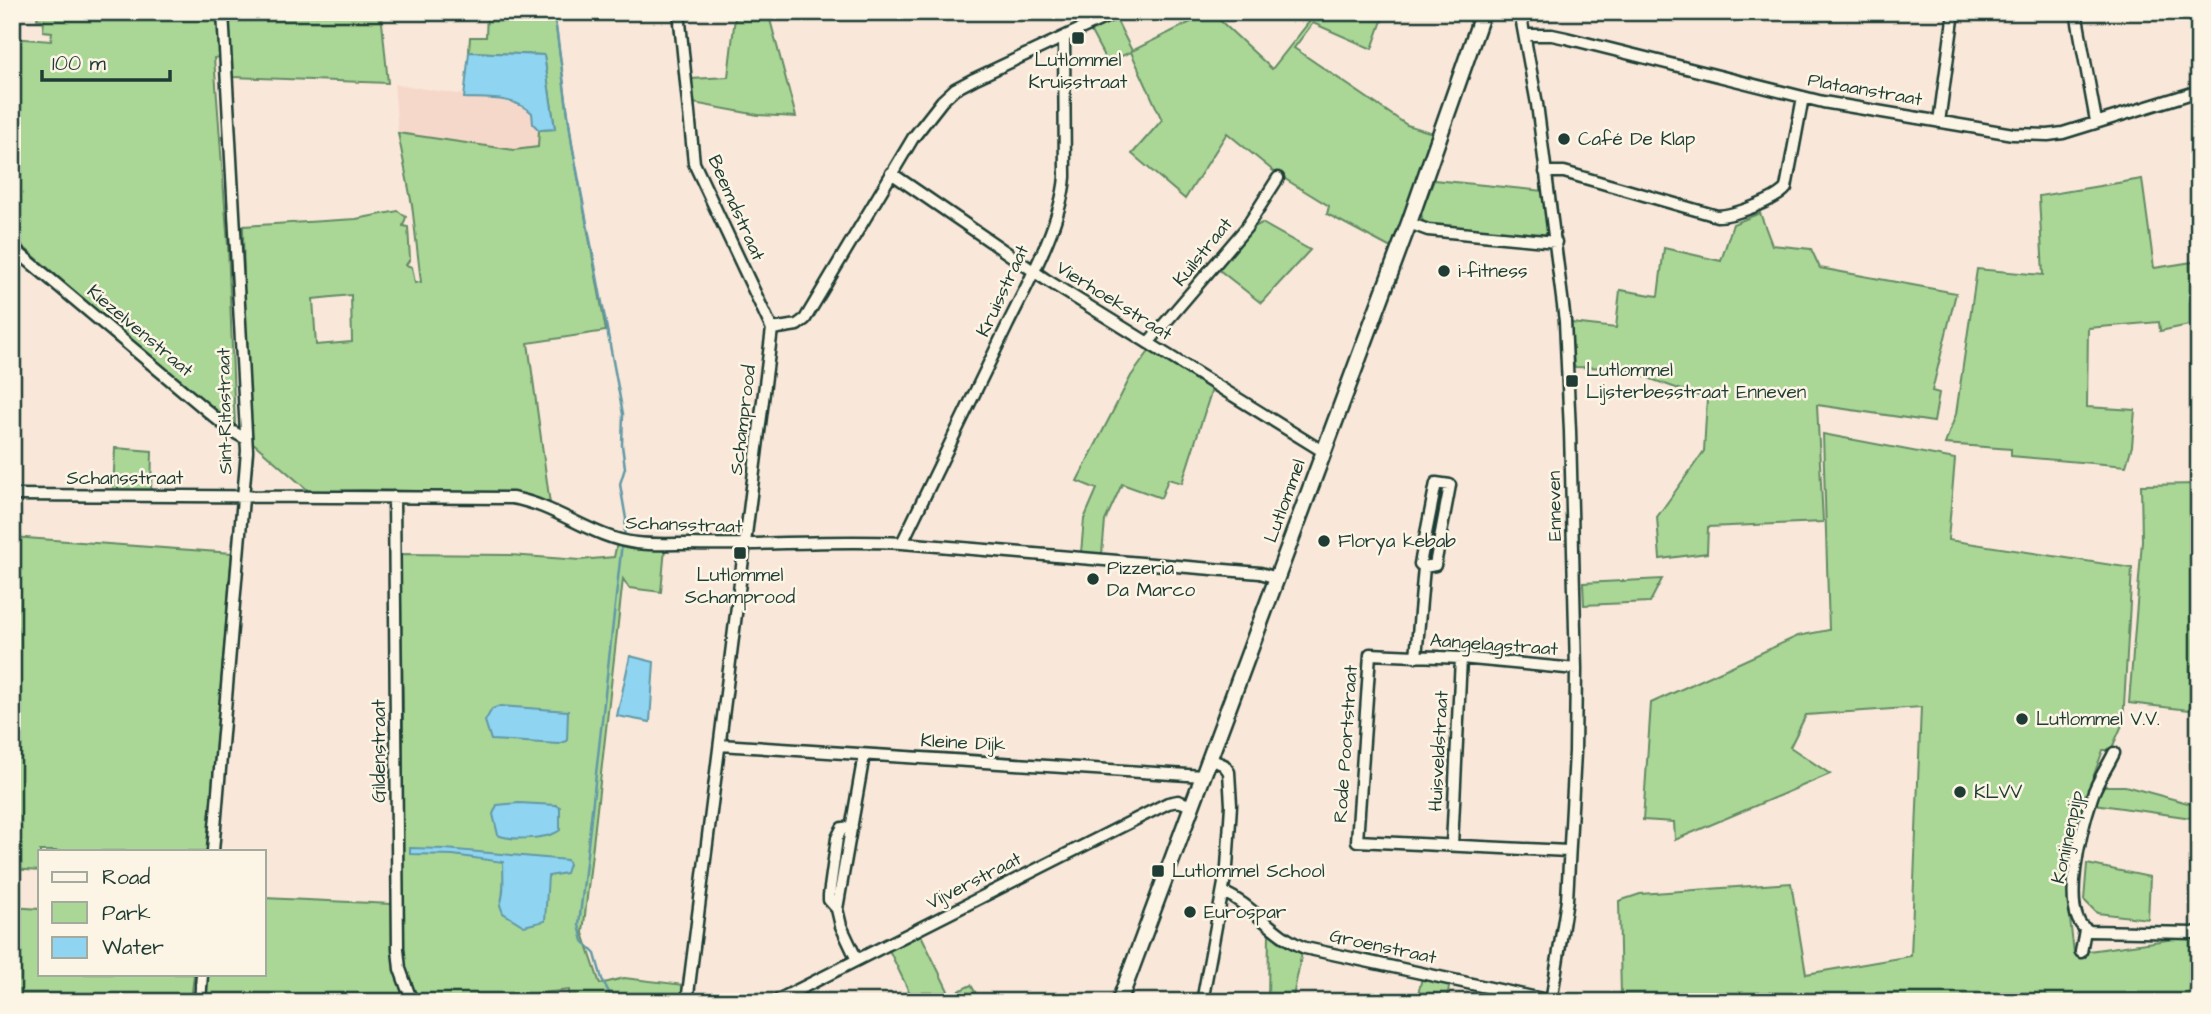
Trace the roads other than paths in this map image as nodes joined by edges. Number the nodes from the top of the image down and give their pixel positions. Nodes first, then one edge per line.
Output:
1 (223, 12) edge
2 (679, 12) edge
3 (1117, 12) edge
4 (1483, 12) edge
5 (1520, 12) edge
6 (1954, 12) edge
7 (2076, 12) edge
8 (1525, 36) junction
9 (1064, 37) junction
10 (2199, 90) edge
11 (1804, 97) junction
12 (2096, 121) junction
13 (1939, 122) junction
14 (1545, 172) junction
15 (891, 173) junction
16 (1278, 178) dead end
17 (1409, 223) junction
18 (1556, 242) junction
19 (12, 247) edge
20 (1033, 270) junction
21 (772, 329) junction
22 (1148, 343) junction
23 (246, 439) junction
24 (1324, 452) junction
25 (12, 495) edge
26 (243, 496) junction
27 (394, 497) junction
28 (902, 543) junction
29 (745, 545) junction
30 (1424, 567) junction
31 (1277, 578) junction
32 (1416, 657) junction
33 (1461, 658) junction
34 (1576, 669) junction
35 (720, 745) junction
36 (2114, 753) dead end
37 (864, 755) junction
38 (1210, 759) junction
39 (1203, 776) junction
40 (1192, 806) junction
41 (1452, 845) junction
42 (213, 850) edge
43 (1568, 851) junction
44 (1223, 892) junction
45 (2085, 930) junction
46 (2199, 931) edge
47 (2081, 952) dead end
48 (857, 960) junction
49 (202, 976) edge
50 (1551, 1001) edge
51 (200, 1002) edge
52 (412, 1002) edge
53 (687, 1002) edge
54 (774, 1002) edge
55 (1119, 1002) edge
56 (1202, 1002) edge

1 - 23 street, Sint-Ritastraat
2 - 21 street, Beemdstraat
3 - 9 street
4 - 17 main road, Lutlommel
5 - 8 street, Enneven
6 - 13 street
7 - 12 street
8 - 11 street, Plataanstraat
8 - 14 street, Enneven
9 - 15 street
9 - 20 street, Kruisstraat
10 - 12 street, Plataanstraat
11 - 13 street, Plataanstraat
11 - 14 street
12 - 13 street, Plataanstraat
14 - 18 street, Enneven
15 - 20 street, Vierhoekstraat
15 - 21 street
16 - 22 street, Kuilstraat
17 - 18 street
17 - 24 main road, Lutlommel
18 - 34 street, Enneven
19 - 23 street, Kiezelvenstraat
20 - 22 street, Vierhoekstraat
20 - 28 street, Kruisstraat
21 - 29 street, Schamprood
22 - 24 street, Vierhoekstraat
23 - 26 street, Sint-Ritastraat
24 - 31 main road, Lutlommel
25 - 26 street, Schansstraat
26 - 27 street, Schansstraat
26 - 42 street, Sint-Ritastraat
27 - 29 street, Schansstraat
27 - 52 street, Gildenstraat
28 - 29 street, Schansstraat
28 - 31 street, Schansstraat
29 - 35 street, Schamprood
30 - 30 street, Aangelagstraat
30 - 32 street, Aangelagstraat
31 - 38 main road, Lutlommel
32 - 33 street, Aangelagstraat
32 - 41 street, Rode Poortstraat
33 - 34 street, Aangelagstraat
33 - 41 street, Huisveldstraat
34 - 43 street, Enneven
35 - 37 street, Kleine Dijk
35 - 53 street, Schamprood
36 - 45 street, Konijnenpijp
37 - 39 street, Kleine Dijk
37 - 48 street
38 - 39 main road, Lutlommel
38 - 44 street
39 - 40 main road, Lutlommel
40 - 48 street, Vijverstraat
40 - 55 main road, Lutlommel
41 - 43 street, Rode Poortstraat
43 - 50 street, Enneven
44 - 50 street, Groenstraat
44 - 56 street
45 - 46 street
45 - 47 street, Konijnenpijp
48 - 54 street, Vijverstraat
49 - 51 street

